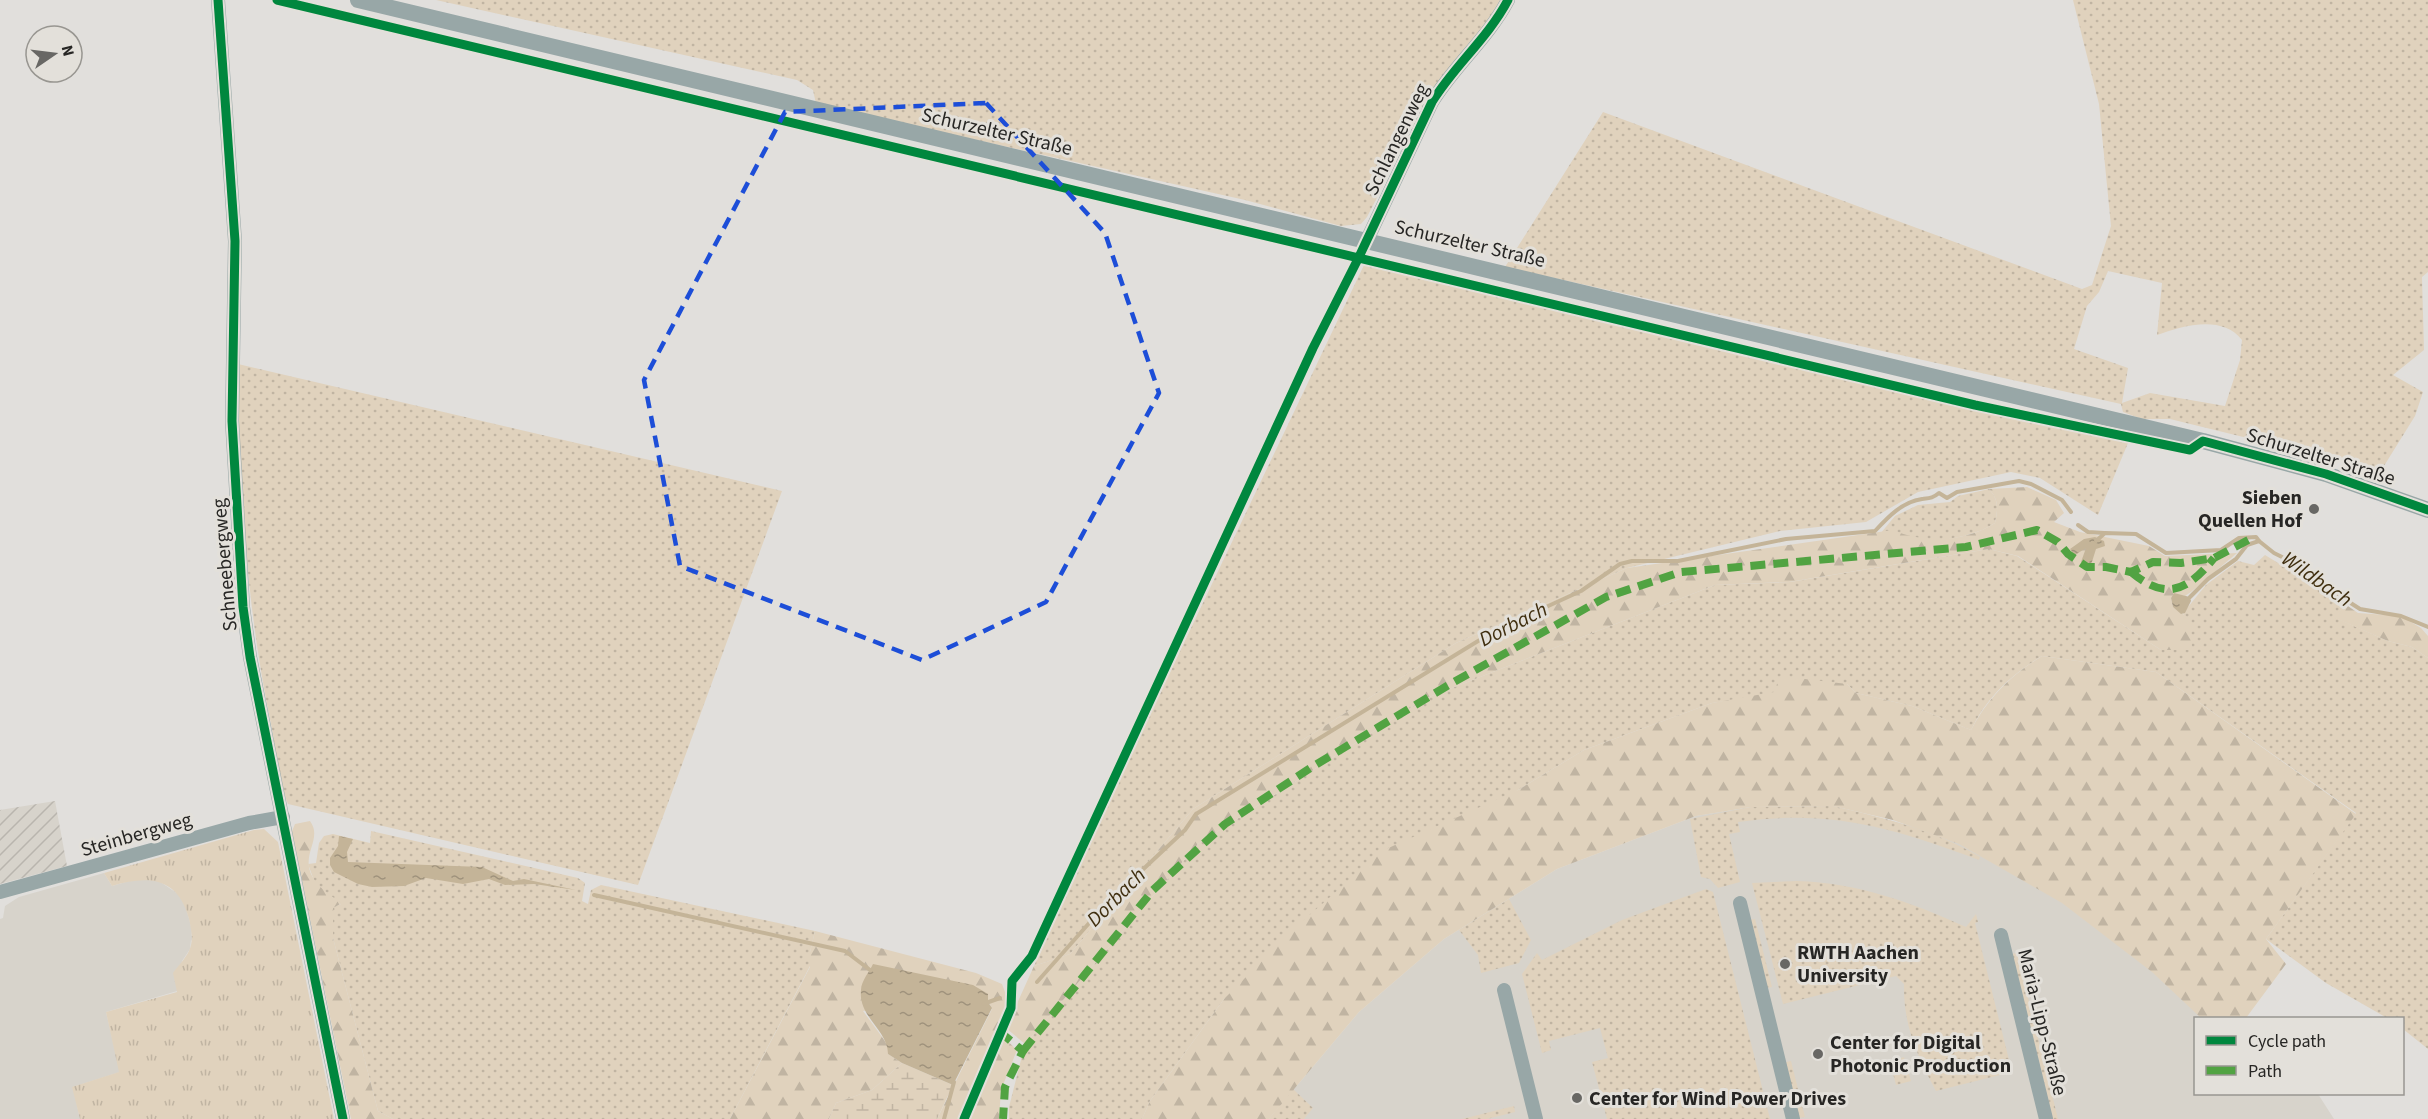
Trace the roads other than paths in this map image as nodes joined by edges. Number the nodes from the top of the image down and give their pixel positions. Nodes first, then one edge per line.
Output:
1 (218, 0) edge
2 (358, 0) edge
3 (1508, 0) edge
4 (1367, 240) junction
5 (2428, 510) edge
6 (283, 817) junction
7 (0, 892) edge
8 (1740, 903) dead end
9 (2001, 935) dead end
10 (1504, 990) dead end
11 (343, 1119) edge
12 (1536, 1119) edge
13 (1793, 1119) edge
14 (2046, 1119) edge

1 - 6 street, Schneebergweg
2 - 4 street, Schurzelter Straße
3 - 4 street, Schlangenweg
4 - 5 street, Schurzelter Straße
6 - 7 street, Steinbergweg
6 - 11 street, Schneebergweg
8 - 13 street
9 - 14 street, Maria-Lipp-Straße
10 - 12 street

